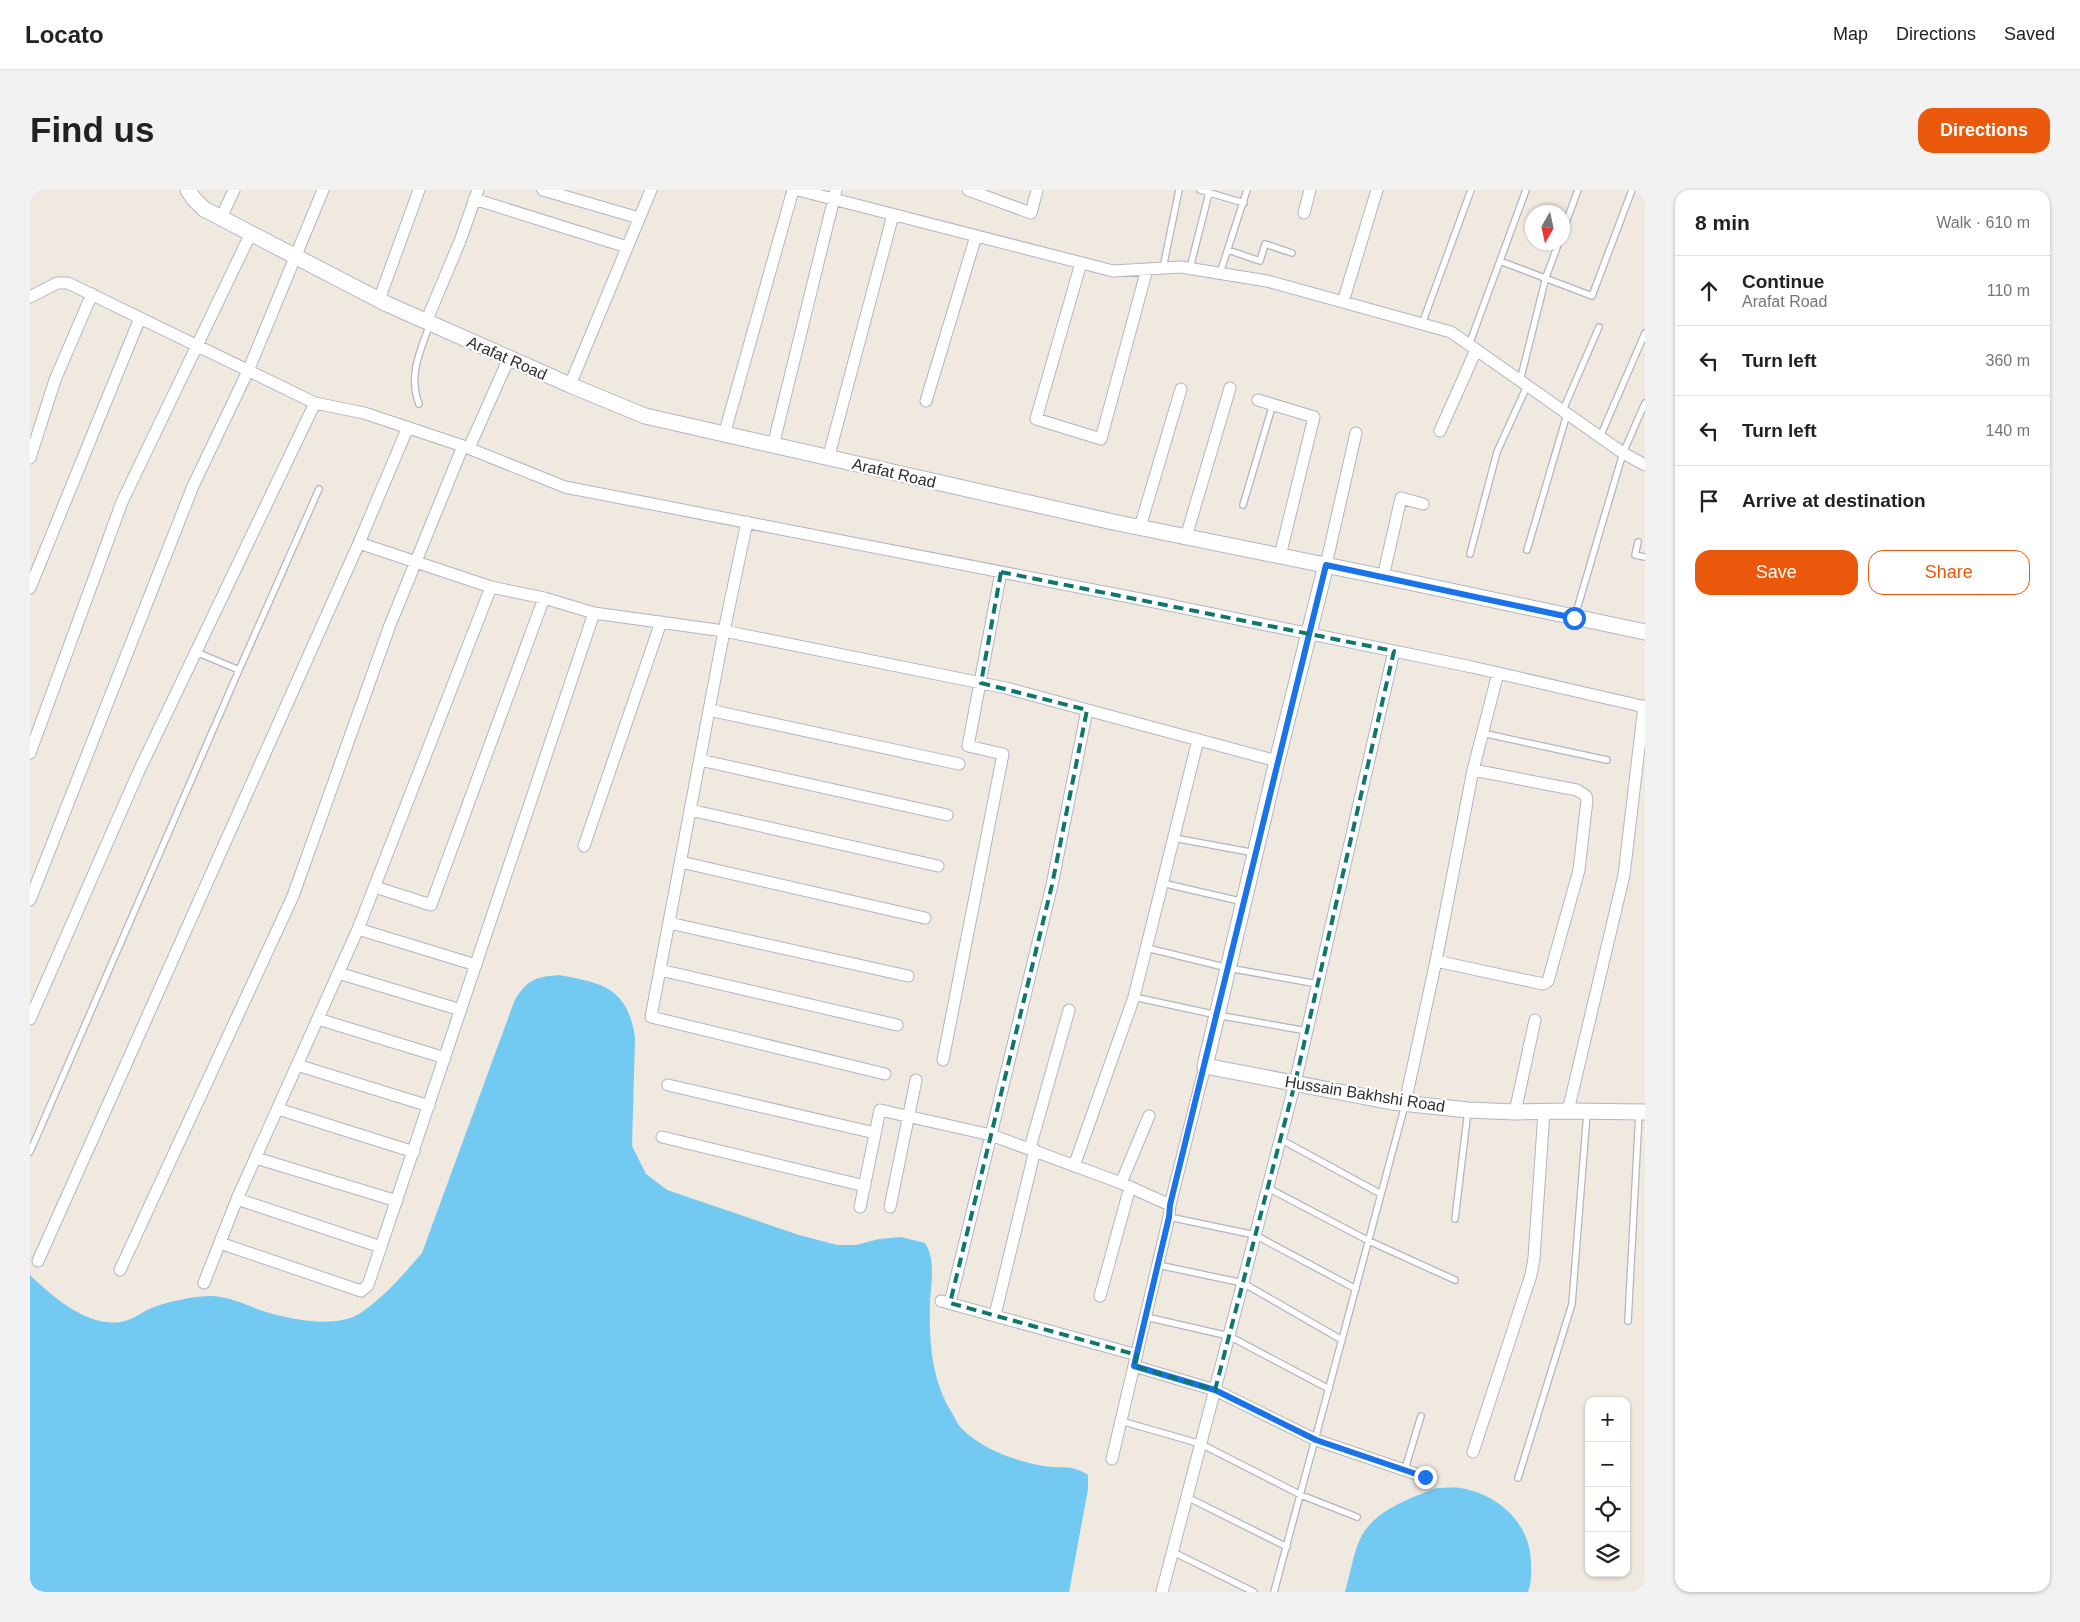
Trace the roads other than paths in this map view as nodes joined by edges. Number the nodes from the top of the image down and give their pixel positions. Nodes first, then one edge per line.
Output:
1 (188, 190) edge
2 (234, 190) edge
3 (323, 190) edge
4 (419, 190) edge
5 (543, 190) edge
6 (651, 190) edge
7 (793, 190) edge
8 (798, 190) edge
9 (968, 190) edge
10 (1037, 190) edge
11 (1179, 190) edge
12 (1200, 190) edge
13 (1247, 190) edge
14 (1377, 190) edge
15 (1471, 190) edge
16 (1526, 190) edge
17 (1578, 190) edge
18 (1632, 190) edge
19 (1308, 191) edge
20 (1209, 193) junction
21 (1218, 193) edge
22 (476, 195) edge
23 (834, 195) edge
24 (1244, 203) junction
25 (1570, 212) edge
26 (1304, 213) dead end
27 (893, 215) junction
28 (221, 218) junction
29 (639, 218) junction
30 (251, 234) junction
31 (976, 236) junction
32 (627, 247) junction
33 (1228, 250) junction
34 (1556, 250) edge
35 (1292, 254) dead end
36 (295, 256) junction
37 (1500, 262) junction
38 (1081, 263) junction
39 (1163, 268) junction
40 (1190, 268) junction
41 (1147, 269) junction
42 (1220, 273) junction
43 (1546, 277) junction
44 (92, 294) junction
45 (30, 297) edge
46 (379, 300) junction
47 (1343, 302) junction
48 (140, 318) junction
49 (428, 323) junction
50 (1422, 324) junction
51 (1599, 327) dead end
52 (1645, 333) edge
53 (196, 346) junction
54 (1472, 347) junction
55 (508, 358) junction
56 (248, 371) junction
57 (1524, 383) junction
58 (570, 385) junction
59 (1230, 388) dead end
60 (1181, 389) dead end
61 (1258, 400) dead end
62 (926, 401) dead end
63 (315, 403) junction
64 (1645, 403) edge
65 (419, 404) dead end
66 (1273, 404) junction
67 (1565, 412) junction
68 (408, 427) junction
69 (1440, 431) dead end
70 (1356, 433) dead end
71 (724, 434) junction
72 (1600, 437) junction
73 (773, 446) junction
74 (466, 447) junction
75 (1623, 453) junction
76 (30, 458) edge
77 (828, 459) junction
78 (1645, 465) edge
79 (319, 489) dead end
80 (1423, 504) dead end
81 (1244, 505) dead end
82 (748, 522) junction
83 (1140, 528) junction
84 (1186, 537) junction
85 (1638, 542) dead end
86 (359, 544) junction
87 (1527, 550) dead end
88 (1470, 554) dead end
89 (1280, 556) junction
90 (1645, 557) edge
91 (417, 562) junction
92 (1326, 565) junction
93 (1000, 572) junction
94 (1383, 577) junction
95 (491, 587) junction
96 (30, 588) edge
97 (544, 598) junction
98 (594, 613) junction
99 (1574, 618) junction
100 (661, 622) junction
101 (1644, 629) edge
102 (724, 631) junction
103 (1309, 634) junction
104 (1394, 651) junction
105 (196, 652) junction
106 (239, 670) junction
107 (1498, 673) junction
108 (981, 683) junction
109 (1644, 706) edge
110 (709, 710) junction
111 (1087, 710) junction
112 (34, 731) edge
113 (1482, 733) junction
114 (1198, 740) junction
115 (30, 753) edge
116 (700, 760) junction
117 (1607, 760) dead end
118 (1277, 761) junction
119 (960, 764) dead end
120 (1473, 770) junction
121 (690, 810) junction
122 (946, 815) dead end
123 (1173, 838) junction
124 (584, 846) dead end
125 (1255, 853) junction
126 (680, 862) junction
127 (938, 866) dead end
128 (1162, 884) junction
129 (375, 888) junction
130 (30, 900) edge
131 (1244, 902) junction
132 (925, 918) dead end
133 (669, 923) junction
134 (358, 929) junction
135 (1147, 948) junction
136 (1436, 961) junction
137 (476, 964) junction
138 (1228, 968) junction
139 (660, 970) junction
140 (338, 973) junction
141 (908, 976) dead end
142 (1318, 984) junction
143 (1134, 997) junction
144 (461, 1010) junction
145 (1069, 1010) dead end
146 (1217, 1015) junction
147 (30, 1019) edge
148 (318, 1019) junction
149 (1535, 1020) dead end
150 (897, 1025) dead end
151 (1307, 1031) junction
152 (445, 1058) junction
153 (943, 1060) dead end
154 (297, 1065) junction
155 (1205, 1066) junction
156 (885, 1074) dead end
157 (916, 1080) dead end
158 (1295, 1083) junction
159 (668, 1085) dead end
160 (1405, 1103) junction
161 (429, 1106) junction
162 (278, 1109) junction
163 (1468, 1110) junction
164 (1568, 1111) junction
165 (1587, 1111) junction
166 (1515, 1112) junction
167 (1544, 1112) junction
168 (1642, 1112) edge
169 (909, 1116) junction
170 (1148, 1116) dead end
171 (876, 1133) junction
172 (991, 1135) junction
173 (662, 1137) dead end
174 (1280, 1139) junction
175 (1032, 1149) junction
176 (30, 1152) edge
177 (414, 1152) junction
178 (256, 1158) junction
179 (1074, 1166) junction
180 (1126, 1185) junction
181 (865, 1186) junction
182 (1268, 1188) junction
183 (1381, 1194) junction
184 (237, 1199) junction
185 (397, 1201) junction
186 (1170, 1205) junction
187 (860, 1207) dead end
188 (890, 1207) dead end
189 (1169, 1217) junction
190 (1455, 1219) dead end
191 (1255, 1235) junction
192 (1369, 1240) junction
193 (220, 1243) junction
194 (381, 1247) junction
195 (38, 1261) dead end
196 (1158, 1265) junction
197 (120, 1270) dead end
198 (1455, 1280) dead end
199 (204, 1283) dead end
200 (1243, 1283) junction
201 (1356, 1289) junction
202 (1100, 1296) dead end
203 (995, 1315) junction
204 (1146, 1317) junction
205 (1628, 1321) dead end
206 (1229, 1336) junction
207 (1342, 1340) junction
208 (1135, 1361) junction
209 (1329, 1389) junction
210 (1215, 1390) junction
211 (1421, 1416) dead end
212 (1121, 1421) junction
213 (1316, 1440) junction
214 (1201, 1444) junction
215 (1474, 1452) dead end
216 (1112, 1459) dead end
217 (1404, 1469) junction
218 (1425, 1477) dead end
219 (1518, 1478) dead end
220 (1301, 1495) junction
221 (1187, 1497) junction
222 (1357, 1517) dead end
223 (1287, 1547) junction
224 (1173, 1552) junction
225 (1162, 1592) edge
226 (1254, 1592) edge
227 (1274, 1592) edge

1 - 28 street, Arafat Road
2 - 28 street
3 - 36 street
4 - 46 street
5 - 29 street
6 - 29 street
7 - 71 street
8 - 23 street
9 - 10 street
11 - 39 lane
12 - 20 lane
13 - 24 lane
14 - 47 street
15 - 50 lane
16 - 37 lane
17 - 25 lane
18 - 43 lane
19 - 26 street
20 - 21 lane
20 - 40 lane
21 - 24 lane
22 - 32 street
22 - 49 street
23 - 27 street
23 - 73 street
24 - 33 lane
27 - 31 street
27 - 77 street
28 - 30 street, Arafat Road
29 - 32 street
30 - 36 street, Arafat Road
30 - 53 street
31 - 38 street
31 - 62 street
32 - 58 street
33 - 35 lane
33 - 42 lane
34 - 43 lane
36 - 46 street, Arafat Road
36 - 56 street
37 - 43 lane
37 - 54 lane
38 - 41 street
38 - 41 street
39 - 40 street
39 - 41 street
40 - 42 street
42 - 47 street
43 - 57 lane
44 - 45 street
44 - 48 street
44 - 76 street
46 - 49 street, Arafat Road
47 - 50 street
48 - 53 street
48 - 96 street
49 - 55 street, Arafat Road
49 - 65 lane
50 - 54 street
51 - 67 lane
52 - 72 lane
53 - 56 street
53 - 112 street
54 - 57 street
54 - 69 street
55 - 58 street, Arafat Road
55 - 74 street
56 - 63 street
56 - 130 street
57 - 67 street
57 - 88 lane
58 - 71 street, Arafat Road
59 - 84 street
60 - 83 street
61 - 66 street
63 - 68 street
63 - 105 street
64 - 75 lane
66 - 81 lane
66 - 89 street
67 - 72 street
67 - 87 lane
68 - 74 street
68 - 86 street
70 - 92 street
71 - 73 street, Arafat Road
72 - 75 street
73 - 77 street, Arafat Road
74 - 82 street
74 - 91 street
75 - 78 street
75 - 99 lane
77 - 83 street, Arafat Road
79 - 106 lane
80 - 94 street
82 - 93 street
82 - 102 street
83 - 84 street, Arafat Road
84 - 89 street, Arafat Road
85 - 90 lane
86 - 91 street
86 - 195 street
89 - 92 street, Arafat Road
91 - 95 street
91 - 197 street
92 - 94 street, Arafat Road
92 - 103 street
93 - 103 street
93 - 108 street
94 - 99 street, Arafat Road
95 - 97 street
95 - 129 street
97 - 98 street
97 - 129 street
98 - 100 street
98 - 137 street
99 - 101 street, Arafat Road
100 - 102 street
100 - 124 street
102 - 108 street
102 - 110 street
103 - 104 street
103 - 118 street
104 - 107 street
104 - 142 street
105 - 106 lane
105 - 147 street
106 - 176 lane
107 - 109 street
107 - 113 street
108 - 111 street
108 - 153 street
109 - 164 street
110 - 116 street
110 - 119 street
111 - 114 street
111 - 172 street
112 - 115 street
113 - 117 lane
113 - 120 street
114 - 118 street
114 - 123 street
116 - 121 street
116 - 122 street
118 - 125 street
120 - 136 street
120 - 136 street
121 - 126 street
121 - 127 street
123 - 125 lane
123 - 128 street
125 - 131 street
126 - 132 street
126 - 133 street
128 - 131 lane
128 - 135 street
129 - 134 street
131 - 138 street
133 - 139 street
133 - 141 street
134 - 137 street
134 - 140 street
135 - 138 lane
135 - 143 street
136 - 160 street
137 - 144 street
138 - 142 lane
138 - 146 street
139 - 150 street
139 - 156 street
140 - 144 street
140 - 148 street
142 - 151 street
143 - 146 lane
143 - 179 street
144 - 152 street
145 - 175 street
146 - 151 lane
146 - 155 street
148 - 152 street
148 - 154 street
149 - 166 street
151 - 158 street
152 - 161 street
154 - 161 street
154 - 162 street
155 - 158 street, Hussain Bakhshi Road
155 - 186 street
157 - 169 street
158 - 160 street, Hussain Bakhshi Road
158 - 174 street
159 - 171 street
160 - 163 street, Hussain Bakhshi Road
160 - 183 lane
161 - 177 street
162 - 177 street
162 - 178 street
163 - 166 street, Hussain Bakhshi Road
163 - 190 lane
164 - 165 street, Hussain Bakhshi Road
164 - 167 street, Hussain Bakhshi Road
165 - 168 street, Hussain Bakhshi Road
165 - 219 lane
166 - 167 street, Hussain Bakhshi Road
167 - 215 street
168 - 205 lane
169 - 171 street
169 - 172 street
169 - 188 street
170 - 180 street
171 - 181 street
172 - 175 street
172 - 203 street
173 - 181 street
174 - 182 street
174 - 183 lane
175 - 179 street
175 - 203 street
177 - 185 street
178 - 184 street
178 - 185 street
179 - 180 street
180 - 186 street
180 - 202 street
181 - 187 street
182 - 191 street
182 - 192 lane
183 - 192 lane
184 - 193 street
184 - 194 street
185 - 194 street
186 - 189 street
189 - 191 lane
189 - 196 street
191 - 200 street
191 - 201 lane
192 - 198 lane
192 - 201 lane
193 - 194 street
193 - 199 street
196 - 200 lane
196 - 204 street
200 - 206 street
200 - 207 lane
201 - 207 lane
203 - 208 street
204 - 206 lane
204 - 208 street
206 - 209 lane
206 - 210 street
207 - 209 lane
208 - 210 street
208 - 212 street
209 - 213 lane
210 - 213 street
210 - 214 street
211 - 217 lane
212 - 214 lane
212 - 216 street
213 - 217 street
213 - 220 lane
214 - 220 lane
214 - 221 street
217 - 218 street
220 - 222 lane
220 - 223 lane
221 - 223 lane
221 - 224 street
223 - 227 lane
224 - 225 street
224 - 226 lane

